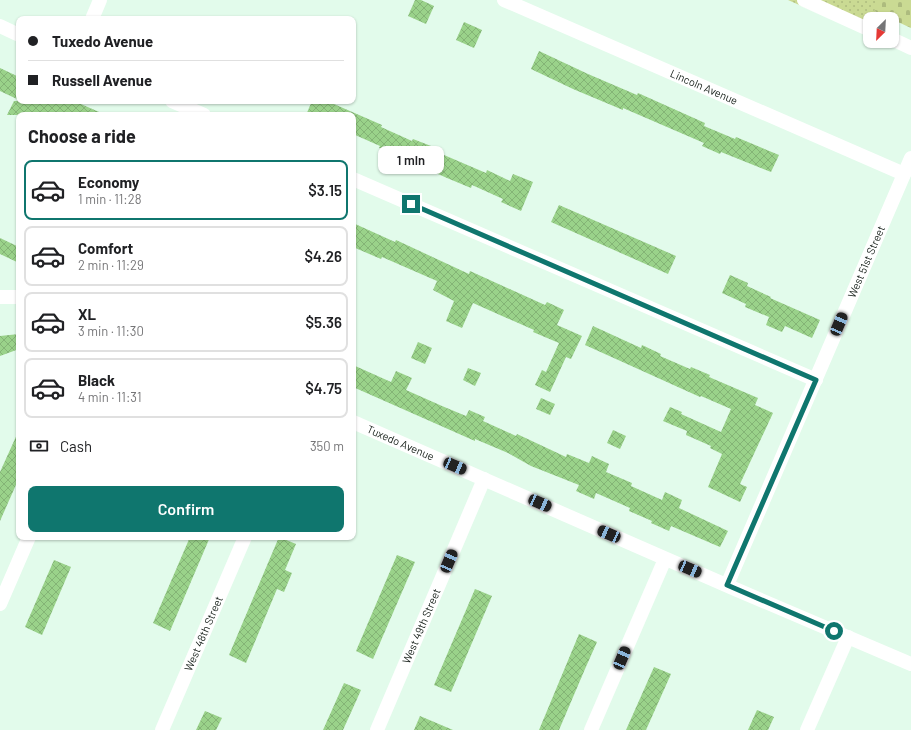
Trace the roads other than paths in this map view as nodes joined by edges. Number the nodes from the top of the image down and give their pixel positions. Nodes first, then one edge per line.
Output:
1 (100, 0) edge
2 (504, 0) edge
3 (804, 0) edge
4 (93, 16) edge
5 (0, 26) edge
6 (863, 27) edge
7 (16, 34) edge
8 (899, 42) edge
9 (911, 48) edge
10 (179, 104) edge
11 (197, 112) edge
12 (911, 158) edge
13 (904, 174) junction
14 (356, 180) edge
15 (0, 297) edge
16 (16, 297) edge
17 (816, 380) junction
18 (356, 423) edge
19 (484, 479) junction
20 (28, 540) edge
21 (243, 540) edge
22 (665, 558) junction
23 (727, 585) junction
24 (0, 604) edge
25 (848, 636) junction
26 (911, 664) edge
27 (162, 730) edge
28 (377, 730) edge
29 (591, 730) edge
30 (807, 730) edge

1 - 4 street
2 - 13 street, Lincoln Avenue
3 - 6 street
5 - 7 street
8 - 9 street
10 - 11 street
12 - 13 street, West 51st Street
13 - 17 street, West 51st Street
14 - 17 street
15 - 16 street
17 - 23 street, West 51st Street
18 - 19 street, Tuxedo Avenue
19 - 22 street, Tuxedo Avenue
19 - 28 street, West 49th Street
20 - 24 street
21 - 27 street, West 48th Street
22 - 23 street, Tuxedo Avenue
22 - 29 street
23 - 25 street, Tuxedo Avenue
25 - 26 street, Tuxedo Avenue
25 - 30 street

